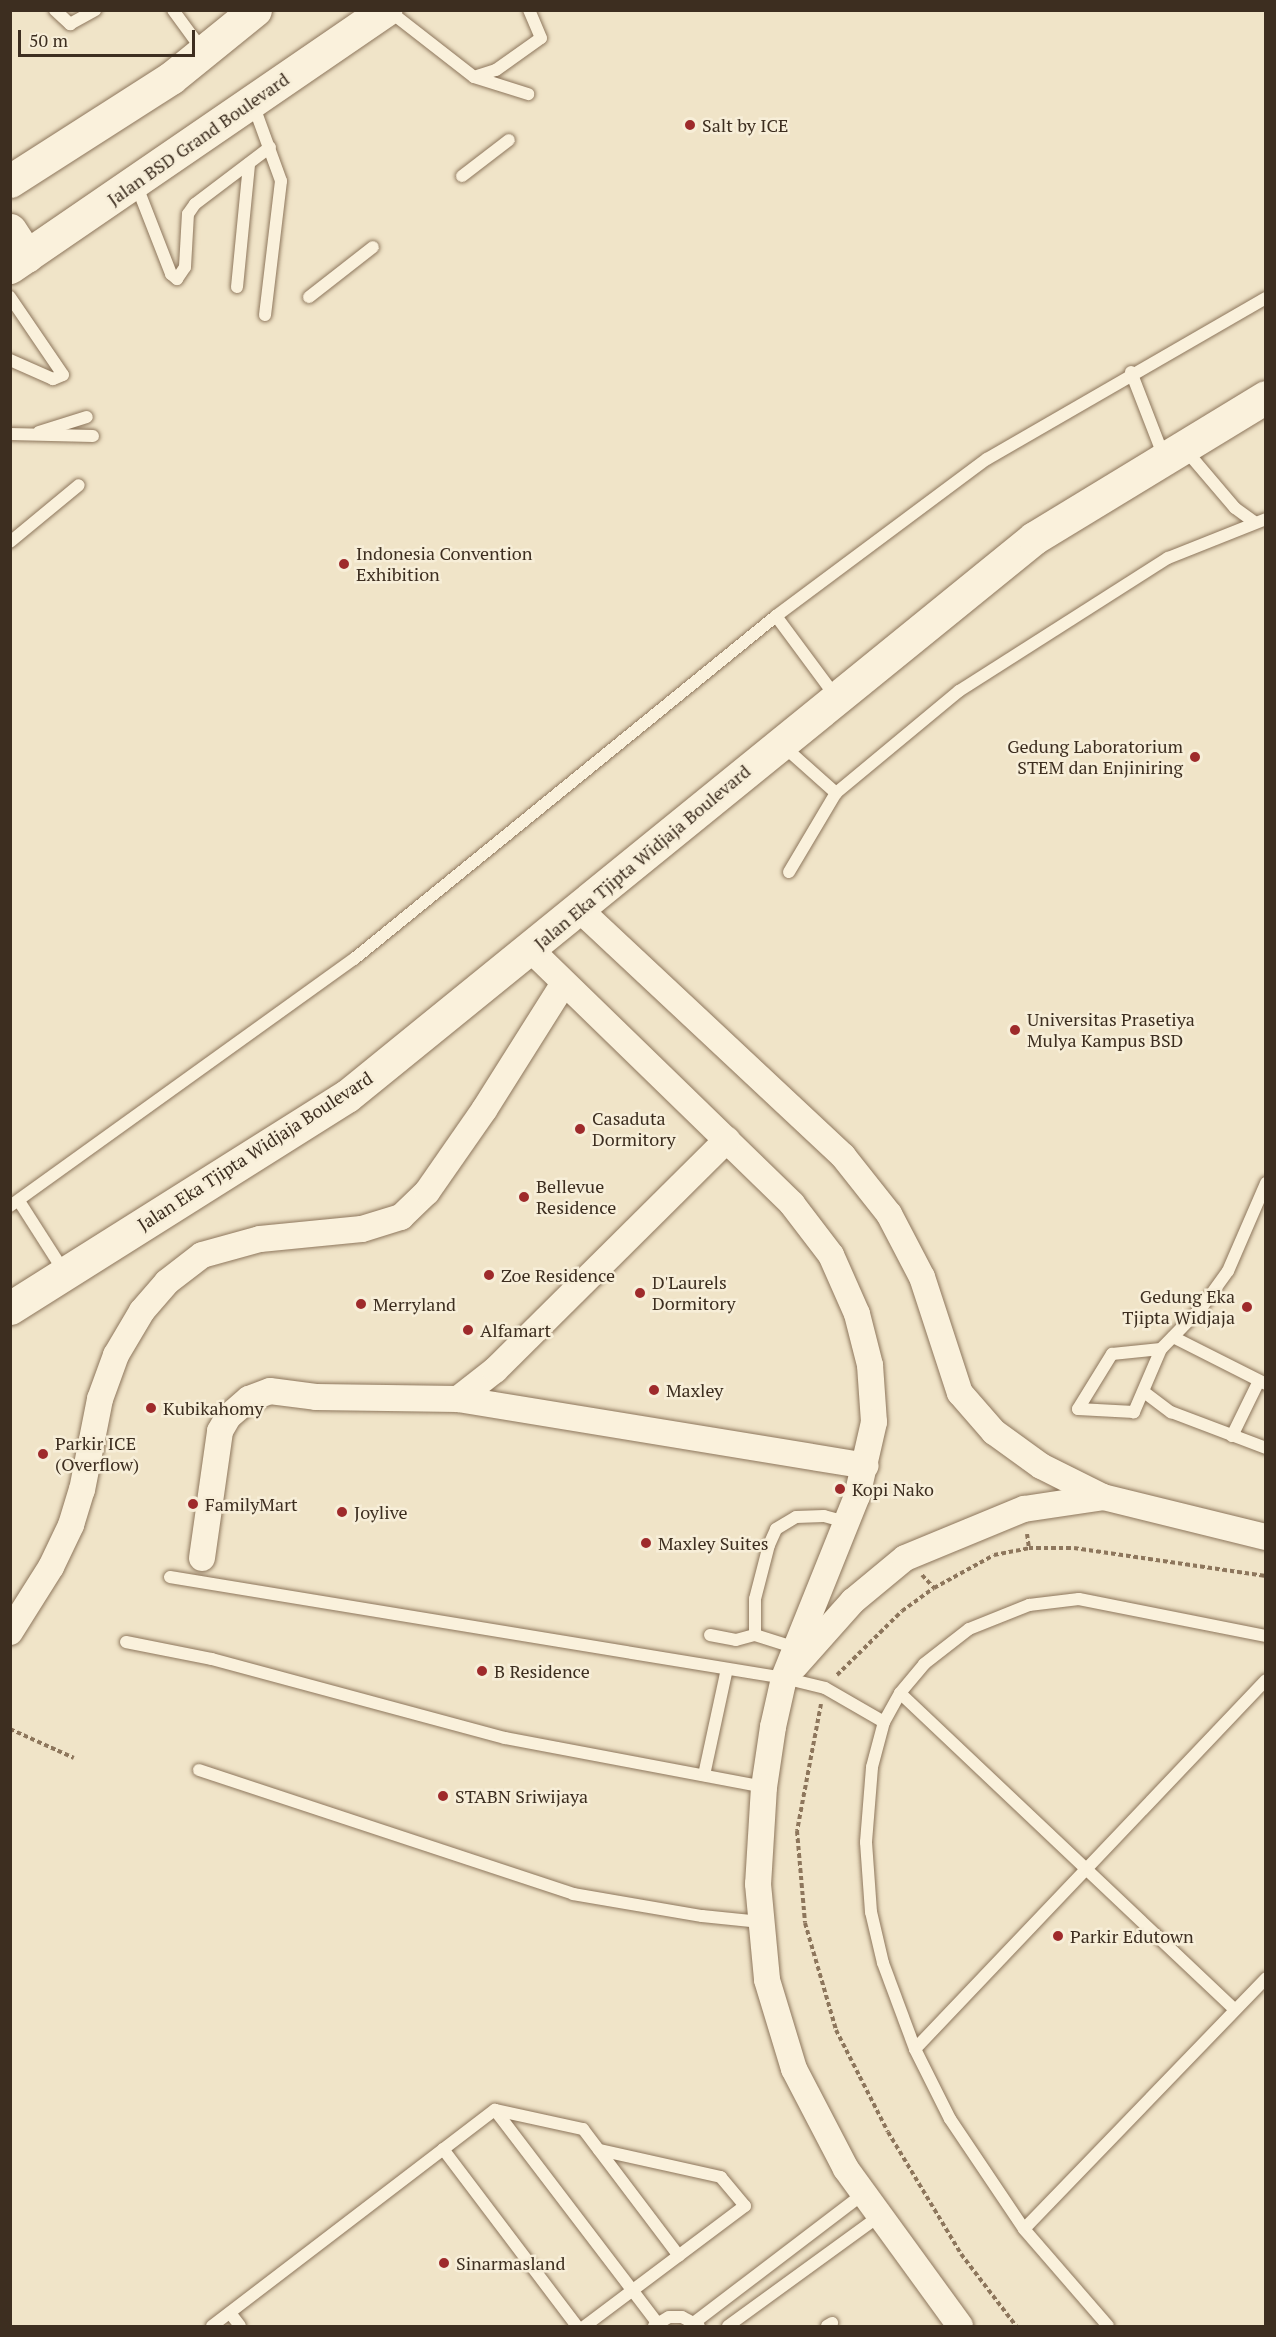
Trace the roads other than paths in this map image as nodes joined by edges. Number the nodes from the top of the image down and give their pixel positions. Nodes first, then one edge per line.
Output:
1 (55, 10) edge
2 (95, 10) edge
3 (173, 10) edge
4 (386, 10) edge
5 (529, 10) edge
6 (254, 11) edge
7 (204, 52) junction
8 (474, 77) junction
9 (528, 94) dead end
10 (252, 102) junction
11 (509, 140) dead end
12 (270, 147) junction
13 (249, 164) junction
14 (462, 176) dead end
15 (10, 181) edge
16 (136, 183) junction
17 (373, 247) dead end
18 (16, 251) edge
19 (237, 287) dead end
20 (10, 297) edge
21 (309, 297) dead end
22 (1266, 298) edge
23 (265, 315) dead end
24 (10, 360) edge
25 (1131, 372) junction
26 (1266, 397) edge
27 (87, 417) dead end
28 (10, 434) edge
29 (28, 435) junction
30 (93, 436) dead end
31 (1174, 453) junction
32 (79, 485) dead end
33 (1260, 521) edge
34 (10, 542) edge
35 (776, 616) junction
36 (836, 697) junction
37 (779, 742) junction
38 (836, 793) junction
39 (789, 872) dead end
40 (579, 909) junction
41 (530, 949) junction
42 (564, 983) junction
43 (727, 1140) junction
44 (1266, 1183) edge
45 (15, 1203) edge
46 (65, 1273) junction
47 (10, 1308) edge
48 (1173, 1337) junction
49 (1161, 1349) junction
50 (1262, 1382) edge
51 (1144, 1392) junction
52 (459, 1399) junction
53 (1232, 1436) junction
54 (1266, 1448) edge
55 (866, 1466) junction
56 (1103, 1497) junction
57 (846, 1522) junction
58 (1266, 1537) edge
59 (202, 1558) dead end
60 (170, 1577) dead end
61 (10, 1632) edge
62 (710, 1635) dead end
63 (754, 1635) junction
64 (1266, 1636) edge
65 (126, 1642) dead end
66 (796, 1648) junction
67 (727, 1669) junction
68 (784, 1678) junction
69 (1266, 1680) edge
70 (900, 1693) junction
71 (884, 1722) junction
72 (199, 1770) dead end
73 (704, 1775) junction
74 (764, 1787) junction
75 (1086, 1869) junction
76 (761, 1922) junction
77 (1266, 1978) edge
78 (1235, 2010) junction
79 (915, 2049) junction
80 (495, 2110) junction
81 (443, 2149) junction
82 (599, 2150) junction
83 (862, 2195) junction
84 (878, 2217) junction
85 (1024, 2229) junction
86 (679, 2256) junction
87 (632, 2291) junction
88 (230, 2313) junction
89 (697, 2324) edge
90 (656, 2325) edge
91 (212, 2326) edge
92 (240, 2326) edge
93 (577, 2326) edge
94 (585, 2326) edge
95 (728, 2326) edge
96 (960, 2326) edge
97 (1108, 2326) edge

1 - 2 lane
3 - 7 lane
4 - 8 lane
4 - 10 street, Jalan BSD Grand Boulevard
5 - 8 lane
6 - 7 street
7 - 15 street
8 - 9 lane
10 - 12 lane
10 - 16 street, Jalan BSD Grand Boulevard
11 - 14 lane
12 - 13 lane
12 - 23 lane
13 - 16 lane
13 - 19 lane
16 - 18 street, Jalan BSD Grand Boulevard
17 - 21 lane
20 - 24 lane
22 - 25 lane
25 - 31 lane
25 - 35 lane
26 - 31 street, Jalan Eka Tjipta Widjaja Boulevard
27 - 29 lane
28 - 29 lane
29 - 30 lane
31 - 33 lane
31 - 36 street, Jalan Eka Tjipta Widjaja Boulevard
32 - 34 lane
33 - 38 lane
35 - 36 lane
35 - 45 lane
36 - 37 street, Jalan Eka Tjipta Widjaja Boulevard
37 - 38 lane
37 - 40 street, Jalan Eka Tjipta Widjaja Boulevard
38 - 39 lane
40 - 41 street, Jalan Eka Tjipta Widjaja Boulevard
40 - 56 street
41 - 42 street
41 - 46 street, Jalan Eka Tjipta Widjaja Boulevard
42 - 43 street
42 - 61 street
43 - 52 street
43 - 55 street
44 - 48 lane
45 - 46 lane
46 - 47 street, Jalan Eka Tjipta Widjaja Boulevard
48 - 49 lane
48 - 50 lane
49 - 51 lane
49 - 51 lane
50 - 53 lane
51 - 53 lane
52 - 55 street
52 - 59 street
53 - 54 lane
55 - 57 street
56 - 58 street
56 - 68 street
57 - 63 lane
57 - 66 street
60 - 67 lane
62 - 63 lane
63 - 66 lane
64 - 70 lane
65 - 73 lane
66 - 68 street
67 - 68 lane
67 - 73 lane
68 - 71 lane
68 - 74 street
69 - 75 lane
70 - 71 lane
70 - 75 lane
71 - 79 lane
72 - 76 lane
73 - 74 lane
74 - 76 street
75 - 78 lane
75 - 79 lane
76 - 83 street
77 - 78 lane
78 - 85 lane
79 - 85 lane
80 - 81 lane
80 - 82 lane
80 - 87 lane
81 - 88 lane
81 - 93 lane
82 - 86 lane
82 - 86 lane
83 - 84 street
83 - 89 lane
84 - 95 lane
84 - 96 street
85 - 97 lane
86 - 87 lane
87 - 90 lane
87 - 94 lane
88 - 91 lane
88 - 92 lane
89 - 90 lane

